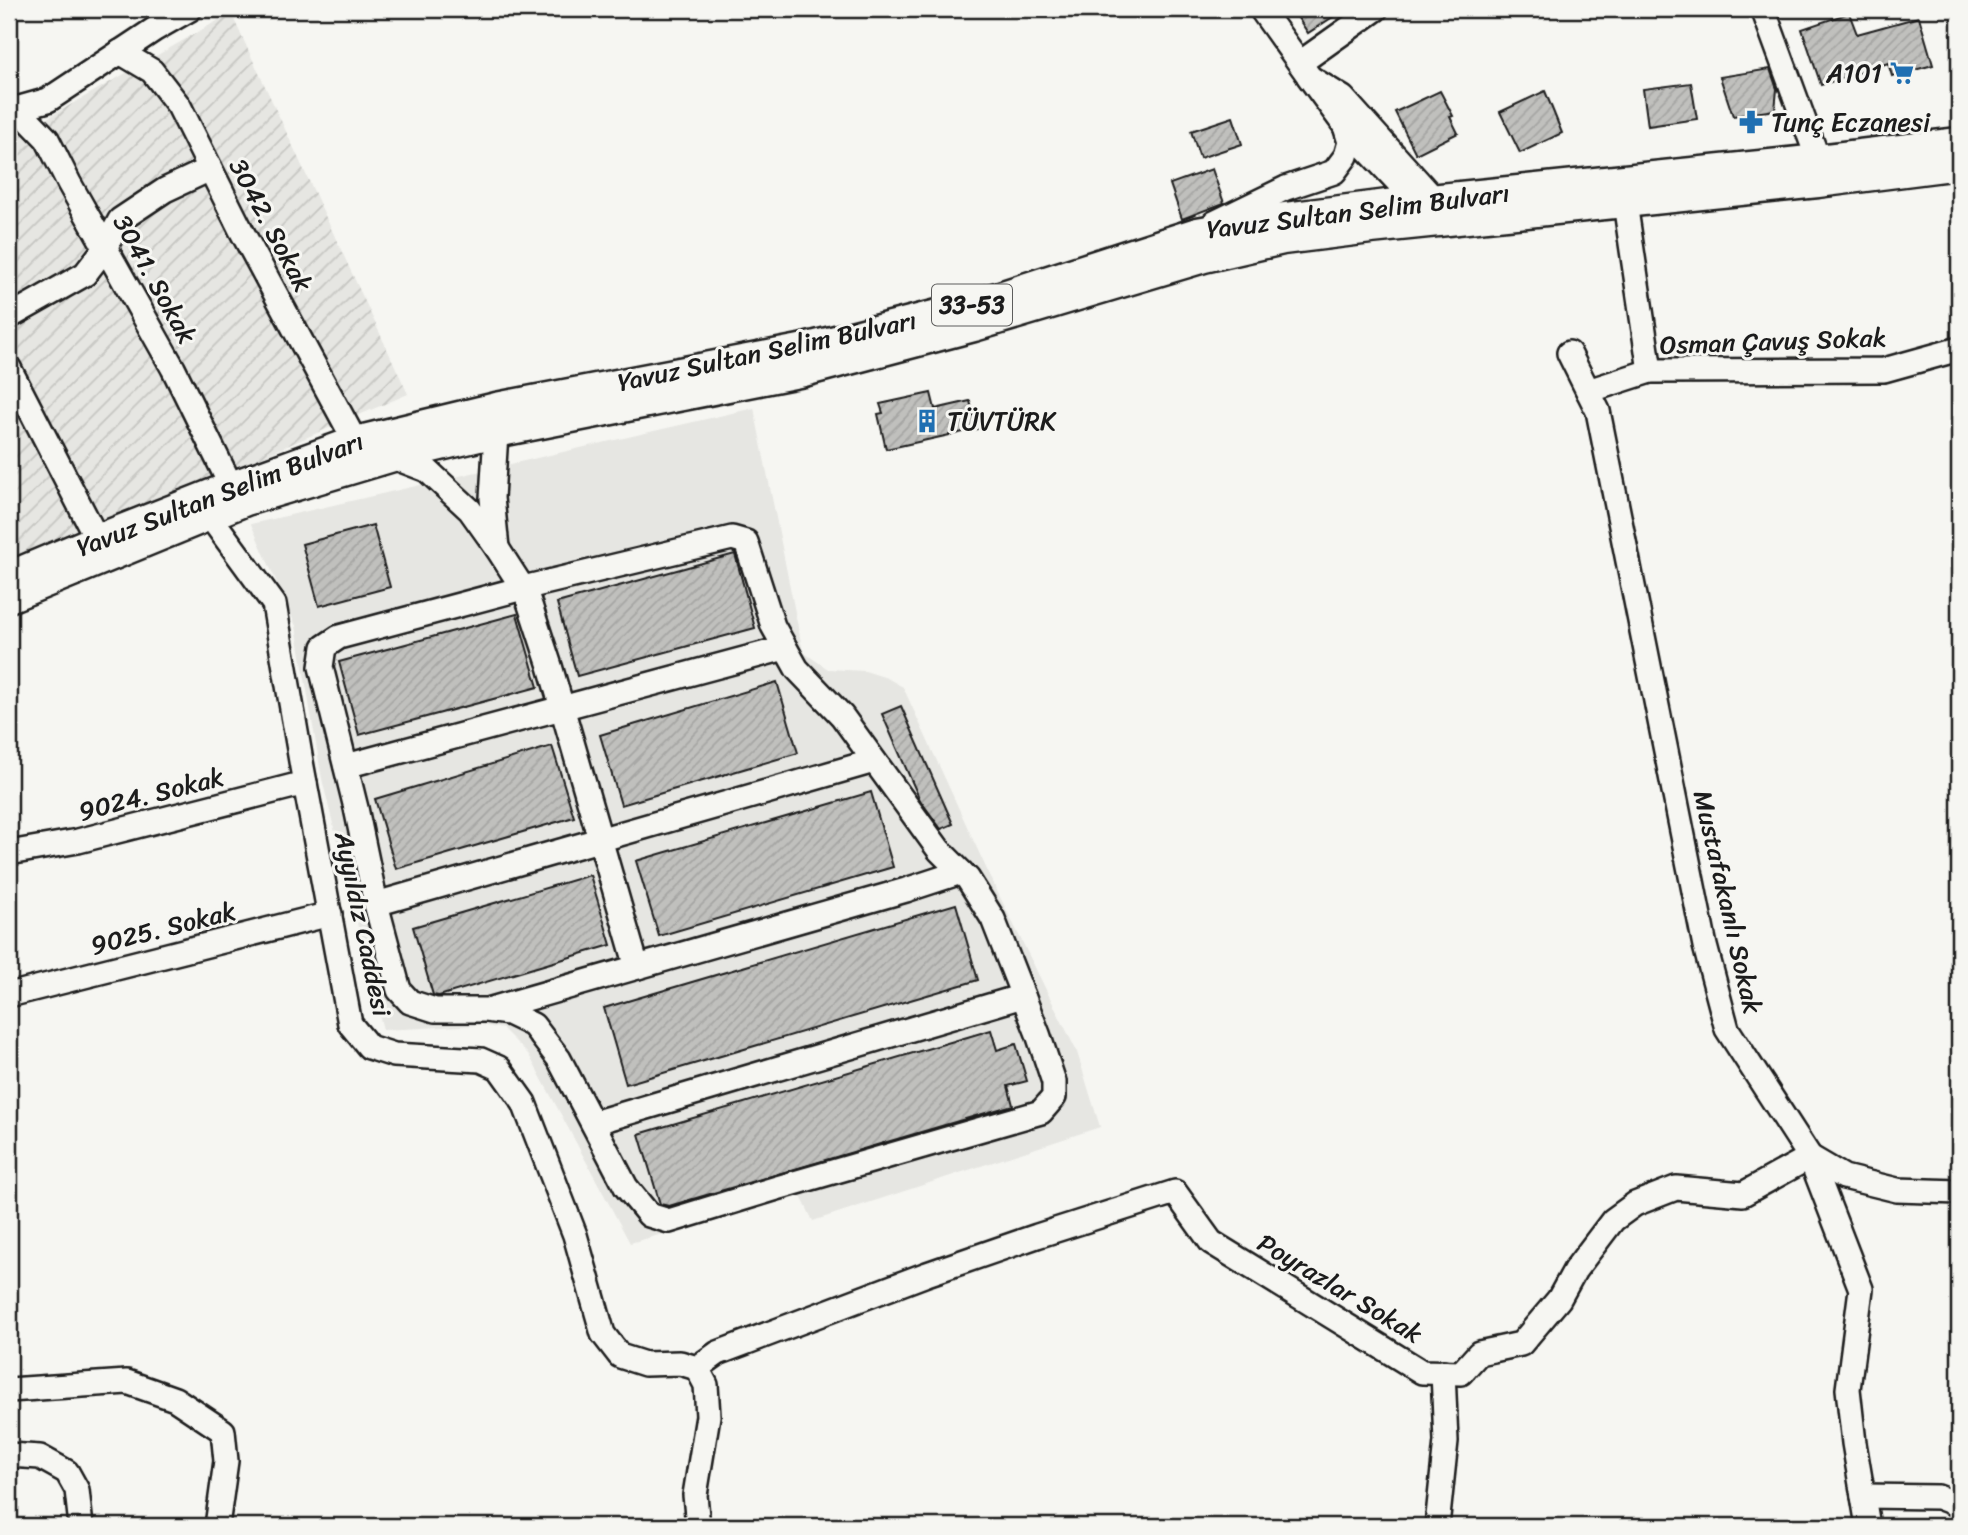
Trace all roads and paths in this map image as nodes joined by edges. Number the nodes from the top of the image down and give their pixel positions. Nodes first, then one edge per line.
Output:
1 (190, 9) edge
2 (1261, 9) edge
3 (1376, 9) edge
4 (1763, 9) edge
5 (120, 52) junction
6 (1305, 70) junction
7 (13, 109) edge
8 (1345, 126) junction
9 (1959, 142) edge
10 (1818, 159) junction
11 (1959, 165) edge
12 (210, 169) junction
13 (1422, 200) junction
14 (1625, 203) junction
15 (1197, 232) junction
16 (105, 248) junction
17 (9, 317) edge
18 (1959, 349) edge
19 (1569, 353) dead end
20 (9, 368) edge
21 (1650, 372) junction
22 (1588, 391) junction
23 (496, 433) junction
24 (355, 441) junction
25 (393, 457) junction
26 (231, 486) junction
27 (209, 516) junction
28 (97, 539) junction
29 (496, 548) junction
30 (9, 576) edge
31 (523, 588) junction
32 (9, 598) edge
33 (785, 648) junction
34 (562, 707) junction
35 (874, 761) junction
36 (346, 766) junction
37 (305, 783) junction
38 (599, 839) junction
39 (9, 853) edge
40 (961, 872) junction
41 (376, 904) junction
42 (330, 914) junction
43 (637, 967) junction
44 (9, 995) edge
45 (1023, 996) junction
46 (486, 1010) junction
47 (593, 1123) junction
48 (1810, 1157) junction
49 (1959, 1192) edge
50 (697, 1368) junction
51 (1443, 1372) junction
52 (9, 1390) edge
53 (9, 1454) edge
54 (1863, 1496) junction
55 (1959, 1506) edge
56 (81, 1526) edge
57 (218, 1526) edge
58 (698, 1526) edge
59 (1437, 1526) edge
60 (1868, 1526) edge

1 - 5 street
2 - 6 street
3 - 6 street
4 - 10 street
5 - 7 street
5 - 12 street, 3042. Sokak
6 - 8 street
6 - 13 street
7 - 16 street, 3041. Sokak
8 - 13 street
8 - 15 street
9 - 10 main road, Yavuz Sultan Selim Bulvarı / 33-53
10 - 13 main road, Yavuz Sultan Selim Bulvarı / 33-53
11 - 14 main road, Yavuz Sultan Selim Bulvarı / 33-53
12 - 16 street
12 - 24 street, 3042. Sokak
13 - 15 main road, Yavuz Sultan Selim Bulvarı / 33-53
14 - 21 street
14 - 23 main road, Yavuz Sultan Selim Bulvarı / 33-53
15 - 24 main road, Yavuz Sultan Selim Bulvarı / 33-53
16 - 17 street
16 - 26 street, 3041. Sokak
18 - 21 street, Osman Çavuş Sokak
19 - 22 street, Mustafakanlı Sokak
20 - 28 street
21 - 22 street, Osman Çavuş Sokak
22 - 48 street, Mustafakanlı Sokak
23 - 25 main road, Yavuz Sultan Selim Bulvarı / 33-53
23 - 29 street
24 - 26 main road, Yavuz Sultan Selim Bulvarı / 33-53
25 - 27 main road, Yavuz Sultan Selim Bulvarı / 33-53
25 - 29 street
26 - 28 main road, Yavuz Sultan Selim Bulvarı / 33-53
27 - 32 main road, Yavuz Sultan Selim Bulvarı / 33-53
27 - 37 street, Ayyıldız Caddesi
28 - 30 main road, Yavuz Sultan Selim Bulvarı / 33-53
29 - 31 street
31 - 33 street
31 - 34 street
31 - 36 street
33 - 34 street
33 - 35 street
34 - 36 street
34 - 38 street
35 - 38 street
35 - 40 street
36 - 41 street
37 - 39 street, 9024. Sokak
37 - 42 street, Ayyıldız Caddesi
38 - 41 street
38 - 43 street
40 - 43 street
40 - 45 street
41 - 46 street
42 - 44 street, 9025. Sokak
42 - 50 street, Ayyıldız Caddesi
43 - 46 street
45 - 47 street
45 - 47 street
46 - 47 street
48 - 49 street
48 - 51 street, Poyrazlar Sokak
48 - 54 street, Mustafakanlı Sokak
50 - 51 street, Poyrazlar Sokak
50 - 58 street
51 - 59 street
52 - 57 street
53 - 56 street
54 - 55 street
54 - 60 street, Mustafakanlı Sokak

